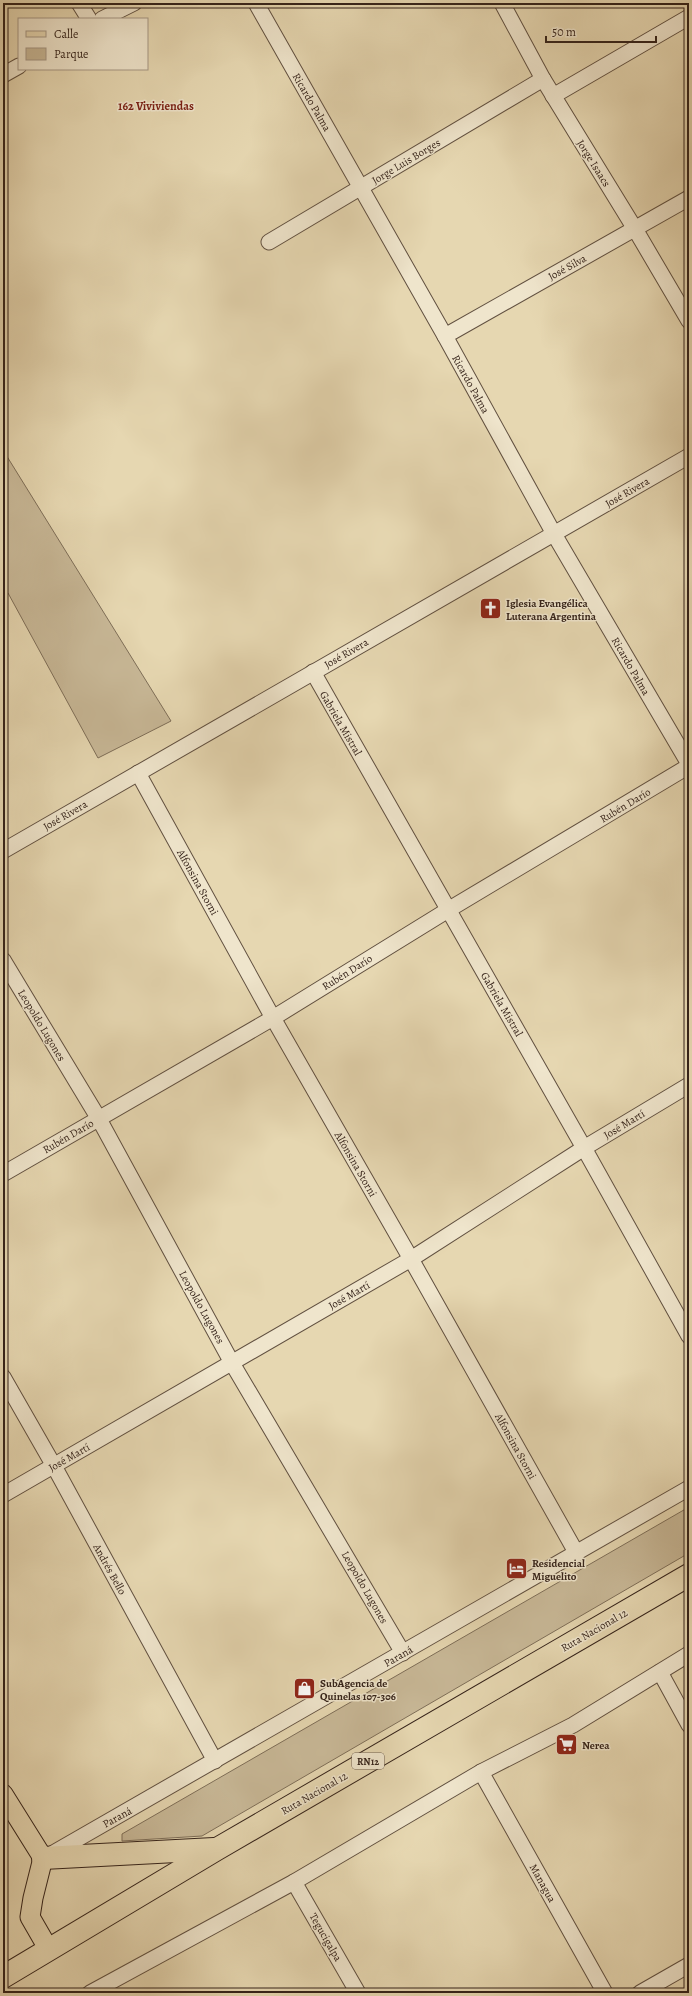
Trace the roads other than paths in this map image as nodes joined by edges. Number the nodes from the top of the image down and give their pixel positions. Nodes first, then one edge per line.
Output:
1 (80, 3) edge
2 (134, 3) edge
3 (256, 3) edge
4 (502, 3) edge
5 (689, 17) edge
6 (88, 18) edge
7 (104, 18) edge
8 (18, 67) edge
9 (3, 75) edge
10 (543, 79) junction
11 (553, 96) junction
12 (361, 188) junction
13 (689, 198) edge
14 (635, 229) junction
15 (269, 242) dead end
16 (689, 321) edge
17 (445, 336) junction
18 (689, 456) edge
19 (554, 534) junction
20 (313, 672) junction
21 (689, 765) edge
22 (138, 773) junction
23 (3, 851) edge
24 (448, 910) junction
25 (3, 960) edge
26 (272, 1018) junction
27 (689, 1085) edge
28 (99, 1118) junction
29 (584, 1148) junction
30 (3, 1174) edge
31 (411, 1259) junction
32 (689, 1336) edge
33 (232, 1363) junction
34 (3, 1377) edge
35 (54, 1466) junction
36 (689, 1488) edge
37 (3, 1495) edge
38 (577, 1554) junction
39 (689, 1575) edge
40 (403, 1653) junction
41 (689, 1654) edge
42 (660, 1672) junction
43 (689, 1725) edge
44 (215, 1762) junction
45 (481, 1772) junction
46 (3, 1794) edge
47 (217, 1849) junction
48 (43, 1858) junction
49 (294, 1882) junction
50 (49, 1950) junction
51 (689, 1965) edge
52 (3, 1977) edge
53 (116, 1987) edge
54 (90, 1993) edge
55 (358, 1993) edge
56 (605, 1993) edge
57 (640, 1993) edge

1 - 6 street
2 - 7 street
3 - 12 street, Ricardo Palma
4 - 10 street, Jorge Isaacs
5 - 11 street
8 - 9 street
10 - 11 street, Jorge Isaacs
10 - 12 street, Jorge Luis Borges
11 - 14 street, Jorge Isaacs
12 - 15 street, Jorge Luis Borges
12 - 17 street, Ricardo Palma
13 - 14 street, José Silva
14 - 16 street, Jorge Isaacs
14 - 17 street, José Silva
17 - 19 street, Ricardo Palma
18 - 19 street, José Rivera
19 - 20 street, José Rivera
19 - 21 street, Ricardo Palma
20 - 22 street, José Rivera
20 - 24 street, Gabriela Mistral
21 - 24 street, Rubén Darío
22 - 23 street, José Rivera
22 - 26 street, Alfonsina Storni
24 - 26 street, Rubén Darío
24 - 29 street, Gabriela Mistral
25 - 28 street, Leopoldo Lugones
26 - 28 street, Rubén Darío
26 - 31 street, Alfonsina Storni
27 - 29 street, José Martí
28 - 30 street, Rubén Darío
28 - 33 street, Leopoldo Lugones
29 - 31 street, José Martí
29 - 32 street, Gabriela Mistral
31 - 33 street, José Martí
31 - 38 street, Alfonsina Storni
33 - 35 street, José Martí
33 - 40 street, Leopoldo Lugones
34 - 35 street, Andrés Bello
35 - 37 street, José Martí
35 - 44 street, Andrés Bello
36 - 38 street, Paraná
38 - 40 street, Paraná
39 - 47 highway, Ruta Nacional 12 / RN12
40 - 44 street, Paraná
41 - 42 street
42 - 43 street
42 - 45 street
44 - 48 street, Paraná
45 - 49 street
45 - 56 street, Managua
46 - 48 main road
47 - 48 highway
47 - 50 highway, Ruta Nacional 12 / RN12
48 - 50 main road
49 - 53 street
49 - 55 street, Tegucigalpa
50 - 52 highway, Ruta Nacional 12 / RN12
51 - 57 street
53 - 54 street

